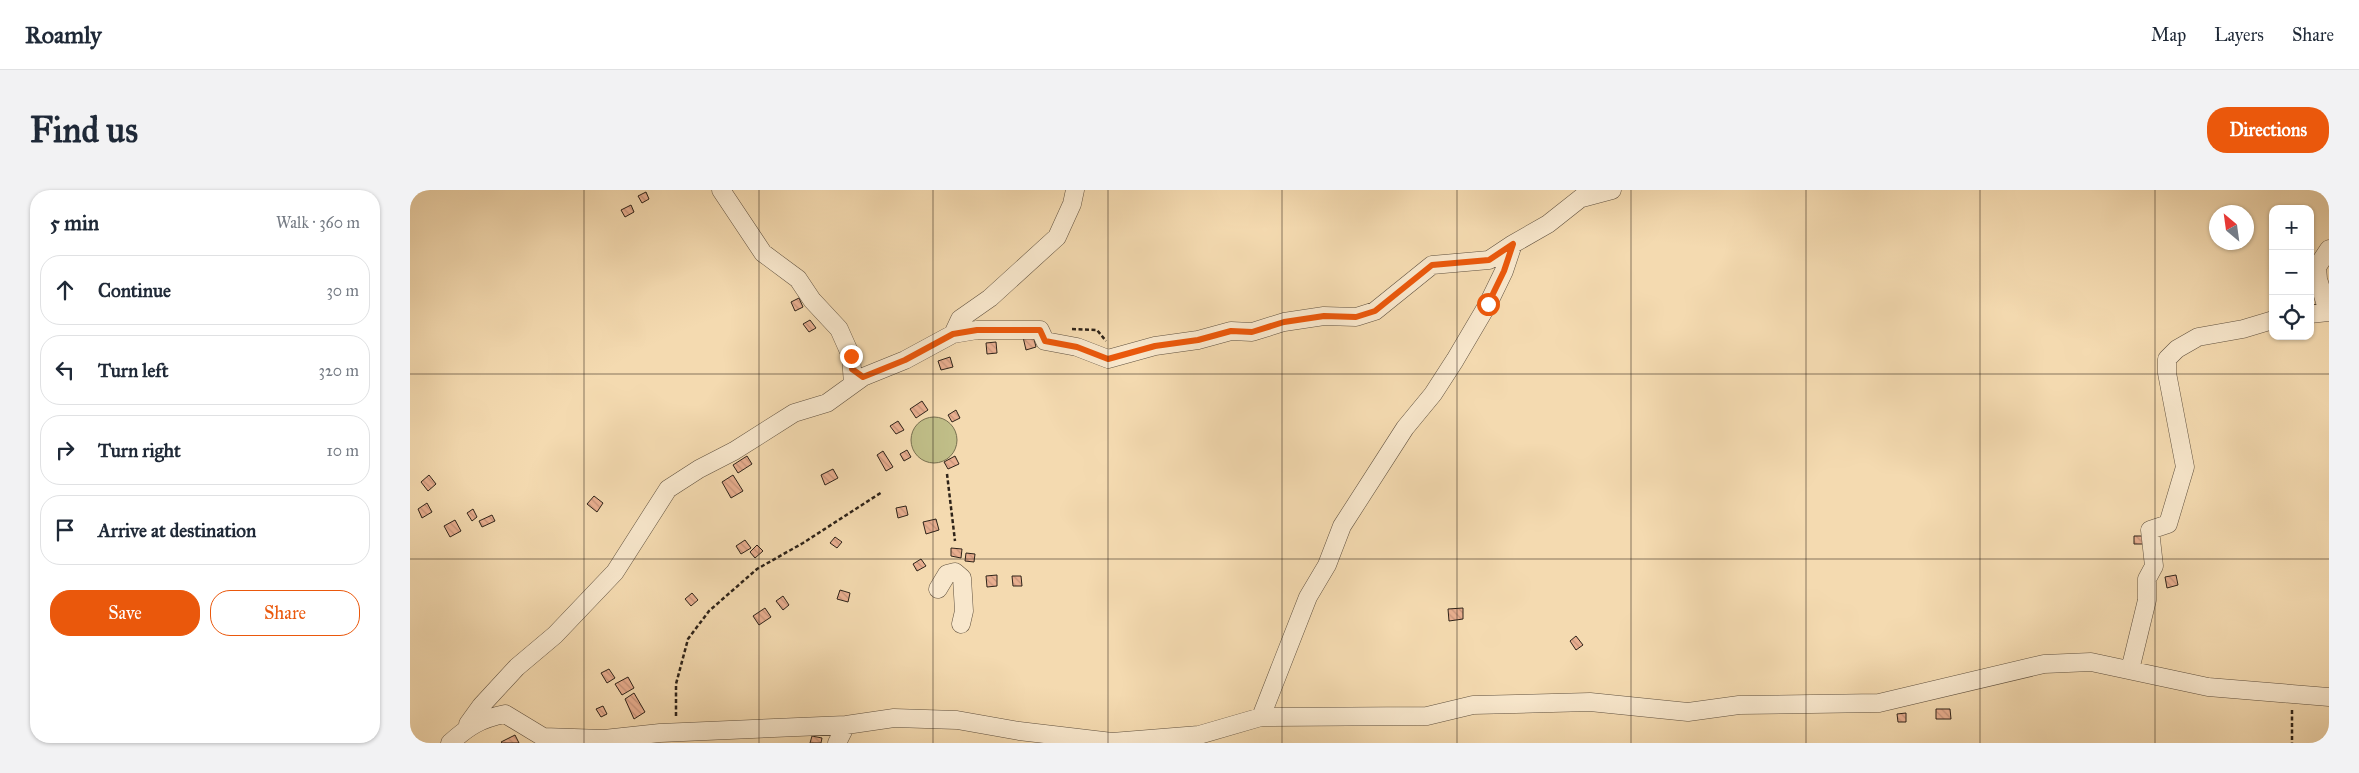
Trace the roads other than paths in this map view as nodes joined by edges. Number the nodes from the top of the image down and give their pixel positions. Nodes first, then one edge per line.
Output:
1 (721, 190) edge
2 (1075, 190) edge
3 (1612, 190) edge
4 (1586, 194) edge
5 (1513, 244) junction
6 (2329, 249) edge
7 (2314, 314) edge
8 (2269, 321) edge
9 (953, 334) junction
10 (856, 377) junction
11 (938, 589) dead end
12 (961, 624) dead end
13 (2130, 670) junction
14 (2329, 696) edge
15 (1262, 717) junction
16 (846, 725) junction
17 (465, 729) junction
18 (450, 743) edge
19 (837, 743) edge

1 - 10 street
2 - 9 street
3 - 4 street
4 - 5 street
5 - 9 street
5 - 15 street
6 - 7 street
8 - 13 street
9 - 10 street
10 - 17 street
11 - 12 street
13 - 14 street
13 - 15 street
15 - 16 street
16 - 17 street
16 - 19 street
17 - 18 street

